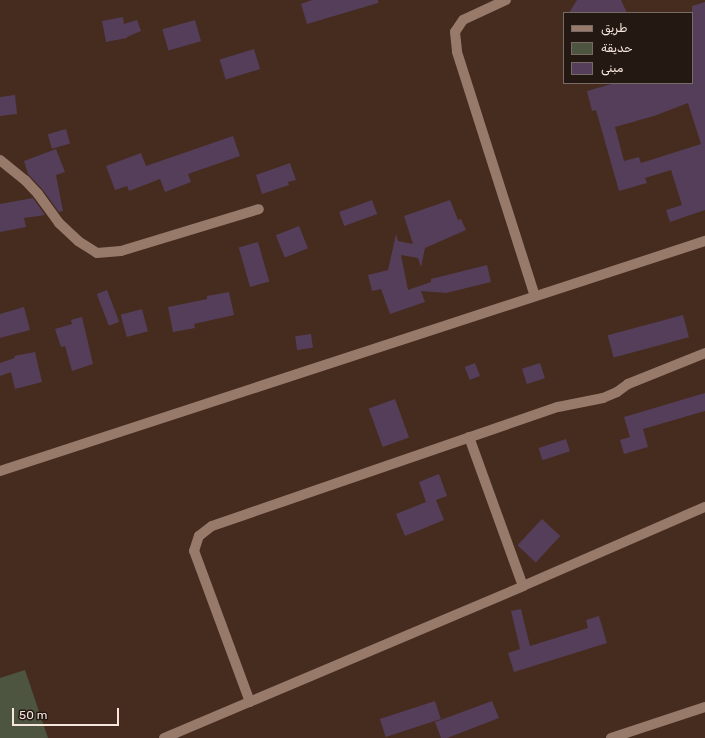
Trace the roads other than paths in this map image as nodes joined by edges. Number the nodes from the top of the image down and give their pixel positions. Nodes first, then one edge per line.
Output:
1 (506, 0) edge
2 (0, 160) edge
3 (258, 209) dead end
4 (705, 241) edge
5 (535, 296) junction
6 (705, 354) edge
7 (469, 437) junction
8 (0, 471) edge
9 (705, 507) edge
10 (523, 586) junction
11 (250, 702) junction
12 (705, 707) edge
13 (164, 738) edge
14 (611, 738) edge

1 - 5 street
2 - 3 street
4 - 5 street
5 - 8 street
6 - 7 street
7 - 10 street
7 - 11 street
9 - 10 street
10 - 11 street
11 - 13 street
12 - 14 street

